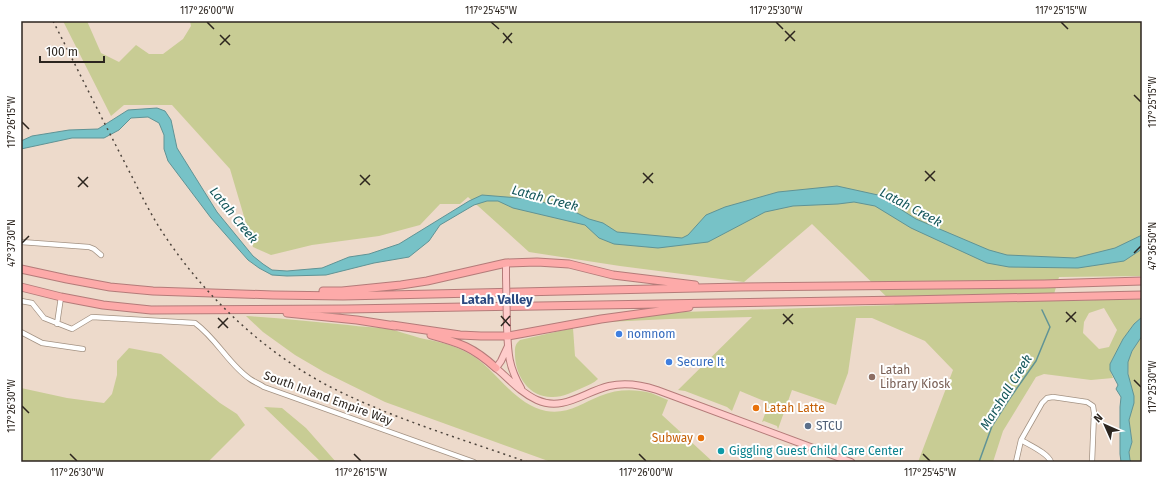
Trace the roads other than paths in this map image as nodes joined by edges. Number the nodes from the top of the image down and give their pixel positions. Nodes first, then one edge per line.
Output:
1 (21, 242) edge
2 (101, 256) dead end
3 (506, 263) junction
4 (21, 269) edge
5 (1142, 281) edge
6 (21, 287) edge
7 (723, 288) junction
8 (258, 294) junction
9 (1142, 295) edge
10 (61, 297) junction
11 (21, 300) edge
12 (720, 303) junction
13 (256, 310) junction
14 (57, 324) junction
15 (392, 325) junction
16 (21, 332) edge
17 (508, 336) junction
18 (508, 346) junction
19 (83, 349) dead end
20 (496, 368) junction
21 (524, 392) junction
22 (1021, 440) junction
23 (474, 462) edge
24 (851, 462) edge
25 (1016, 462) edge
26 (1051, 462) edge
27 (1092, 462) edge

1 - 2 street
3 - 7 highway
3 - 8 highway
3 - 17 main road, bridge
4 - 8 highway
5 - 7 highway
6 - 10 highway
7 - 8 highway
9 - 12 highway
10 - 13 highway
10 - 14 street
11 - 14 street
12 - 13 highway
12 - 17 highway
13 - 15 highway
14 - 23 street, South Inland Empire Way
15 - 17 highway
15 - 20 highway
16 - 19 street
17 - 18 main road
18 - 20 main road
18 - 21 main road
20 - 21 main road
21 - 24 main road
22 - 25 street
22 - 26 street
22 - 27 street

